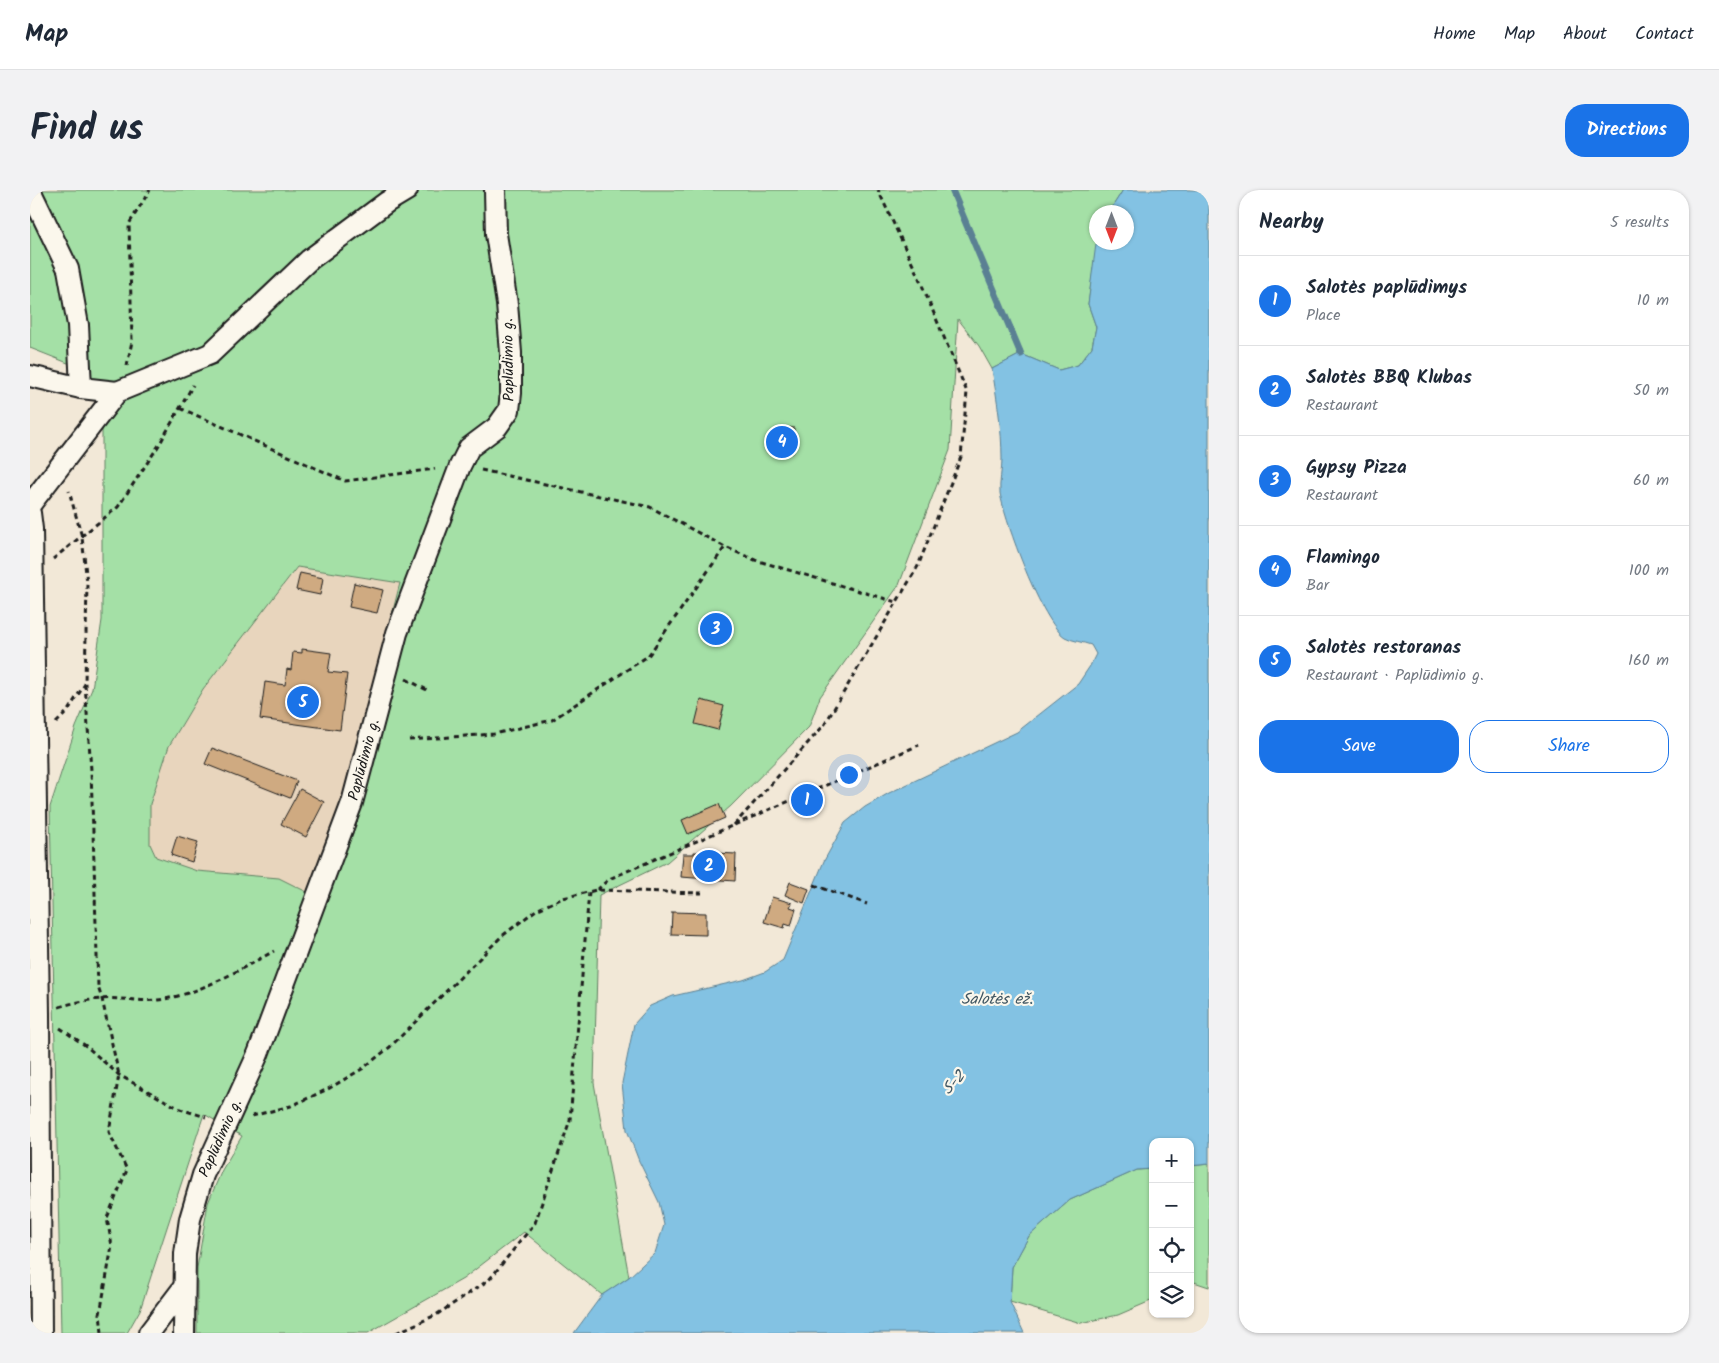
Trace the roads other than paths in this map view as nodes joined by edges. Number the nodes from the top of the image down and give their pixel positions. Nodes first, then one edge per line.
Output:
1 (30, 190) edge
2 (407, 190) edge
3 (495, 190) edge
4 (30, 376) edge
5 (81, 388) junction
6 (117, 392) junction
7 (30, 505) edge
8 (30, 513) edge
9 (184, 1287) junction
10 (40, 1333) edge
11 (149, 1333) edge
12 (184, 1333) edge

1 - 5 street
2 - 6 street
3 - 9 street, Paplūdimio g.
4 - 5 street
5 - 6 street
6 - 7 street
8 - 10 street
9 - 11 street
9 - 12 street, Paplūdimio g.

